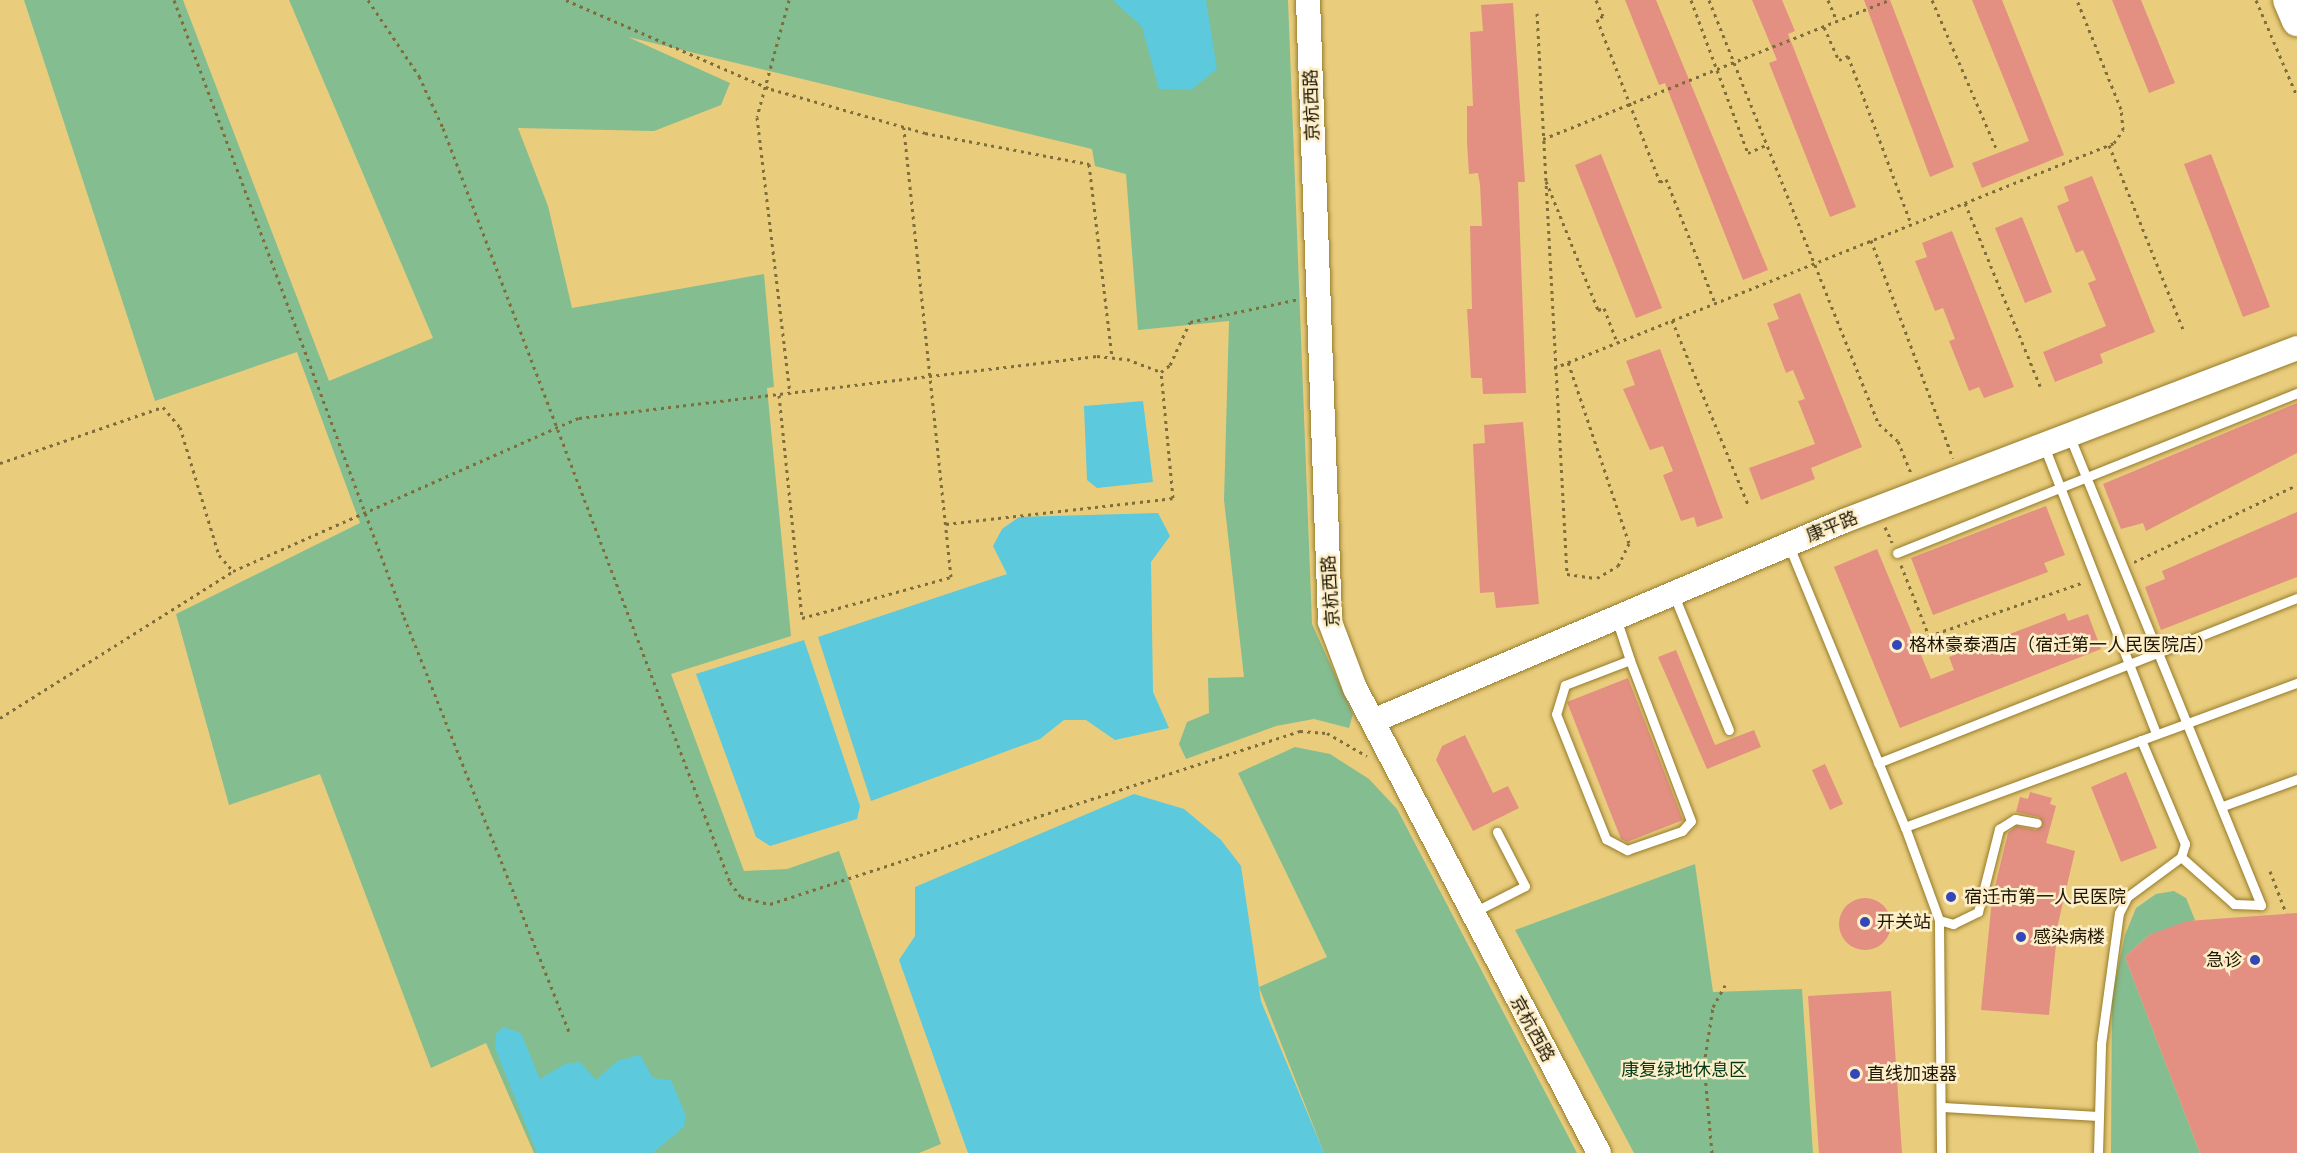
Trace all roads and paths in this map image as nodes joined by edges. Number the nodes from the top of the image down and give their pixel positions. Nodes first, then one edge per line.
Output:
1 (174, 0) edge
2 (368, 0) edge
3 (566, 0) edge
4 (789, 0) edge
5 (1308, 0) edge
6 (1596, 0) edge
7 (1691, 0) edge
8 (1709, 0) edge
9 (1828, 0) edge
10 (1888, 0) edge
11 (1932, 0) edge
12 (2077, 0) edge
13 (2256, 0) edge
14 (2288, 0) edge
15 (1537, 13) dead end
16 (1837, 21) junction
17 (2297, 21) edge
18 (1824, 26) junction
19 (1733, 62) junction
20 (1718, 69) junction
21 (765, 87) junction
22 (2297, 96) edge
23 (1630, 104) junction
24 (904, 127) junction
25 (1543, 139) junction
26 (1767, 145) junction
27 (2109, 145) junction
28 (1996, 148) dead end
29 (1545, 178) junction
30 (1965, 203) junction
31 (1911, 224) junction
32 (1871, 240) junction
33 (1814, 263) junction
34 (1319, 295) junction
35 (1715, 303) junction
36 (1672, 320) junction
37 (2183, 329) dead end
38 (1617, 342) junction
39 (2297, 348) edge
40 (1112, 356) junction
41 (1568, 362) junction
42 (1554, 368) junction
43 (1161, 372) junction
44 (933, 376) junction
45 (2040, 386) dead end
46 (2297, 393) edge
47 (790, 394) junction
48 (779, 395) junction
49 (560, 425) junction
50 (2068, 433) junction
51 (2043, 443) junction
52 (0, 463) edge
53 (1960, 476) junction
54 (2086, 477) junction
55 (2297, 485) edge
56 (2060, 488) junction
57 (1918, 492) junction
58 (1748, 504) dead end
59 (1877, 508) junction
60 (365, 511) junction
61 (946, 524) junction
62 (1788, 545) junction
63 (1897, 553) junction
64 (2123, 568) junction
65 (232, 571) junction
66 (2096, 578) junction
67 (1673, 592) junction
68 (2297, 598) edge
69 (1616, 616) junction
70 (2156, 654) junction
71 (1630, 660) junction
72 (2129, 664) junction
73 (2297, 683) edge
74 (0, 718) edge
75 (1372, 721) junction
76 (2184, 724) junction
77 (1729, 730) dead end
78 (2156, 734) junction
79 (2141, 740) junction
80 (1878, 763) junction
81 (1398, 771) junction
82 (2297, 779) edge
83 (2223, 806) junction
84 (2037, 823) dead end
85 (1905, 827) junction
86 (1497, 832) dead end
87 (2181, 857) junction
88 (2270, 871) dead end
89 (1472, 913) junction
90 (2286, 913) dead end
91 (1939, 920) junction
92 (1725, 985) dead end
93 (569, 1031) dead end
94 (1943, 1107) junction
95 (2098, 1116) junction
96 (1599, 1153) edge
97 (1712, 1153) edge
98 (1941, 1153) edge
99 (2098, 1153) edge

1 - 60 path
2 - 49 path
3 - 21 path
4 - 21 path
5 - 34 street, 京杭西路
6 - 23 path
7 - 20 path
8 - 19 path
9 - 16 path
10 - 16 path
11 - 28 path
12 - 27 path
13 - 22 path
14 - 17 main road
15 - 25 path
16 - 18 path
18 - 19 path
18 - 31 path
19 - 20 path
19 - 26 path
20 - 23 path
20 - 26 path
21 - 24 path
21 - 47 path
23 - 25 path
23 - 35 path
24 - 40 path
24 - 44 path
25 - 29 path
26 - 33 path
27 - 30 path
27 - 37 path
29 - 38 path
29 - 42 path
30 - 31 path
30 - 45 path
31 - 32 path
32 - 33 path
32 - 53 path
33 - 35 path
33 - 57 path
34 - 43 path
34 - 75 street, 京杭西路
35 - 36 path
36 - 38 path
36 - 58 path
38 - 41 path
39 - 50 street, 康平路
40 - 43 path
40 - 44 path
41 - 42 path
41 - 42 path
43 - 61 path
44 - 47 path
44 - 61 path
46 - 54 lane
47 - 48 path
48 - 49 path
48 - 61 path
49 - 60 path
49 - 81 path
50 - 51 street, 康平路
50 - 54 lane
51 - 53 street, 康平路
51 - 56 lane
52 - 65 path
53 - 57 street, 康平路
54 - 56 lane
54 - 64 lane
55 - 64 path
56 - 63 lane
56 - 66 lane
57 - 59 street, 康平路
59 - 62 street, 康平路
59 - 63 path
60 - 65 path
60 - 93 path
62 - 67 street, 康平路
62 - 80 lane
63 - 66 path
64 - 70 lane
65 - 74 path
66 - 72 lane
67 - 69 street, 康平路
67 - 77 lane
68 - 70 lane
69 - 71 lane
69 - 75 street, 康平路
70 - 72 lane
70 - 76 lane
71 - 71 lane
72 - 78 lane
72 - 80 lane
73 - 76 lane
75 - 81 street, 京杭西路
76 - 78 lane
76 - 83 lane
78 - 79 lane
79 - 85 lane
79 - 87 lane
80 - 85 lane
81 - 89 street, 京杭西路
82 - 83 lane
83 - 87 lane
84 - 91 lane
85 - 91 lane
86 - 89 lane
87 - 95 lane
88 - 90 path
89 - 96 street, 京杭西路
91 - 94 lane
92 - 97 path
94 - 95 lane
94 - 98 lane
95 - 99 lane

